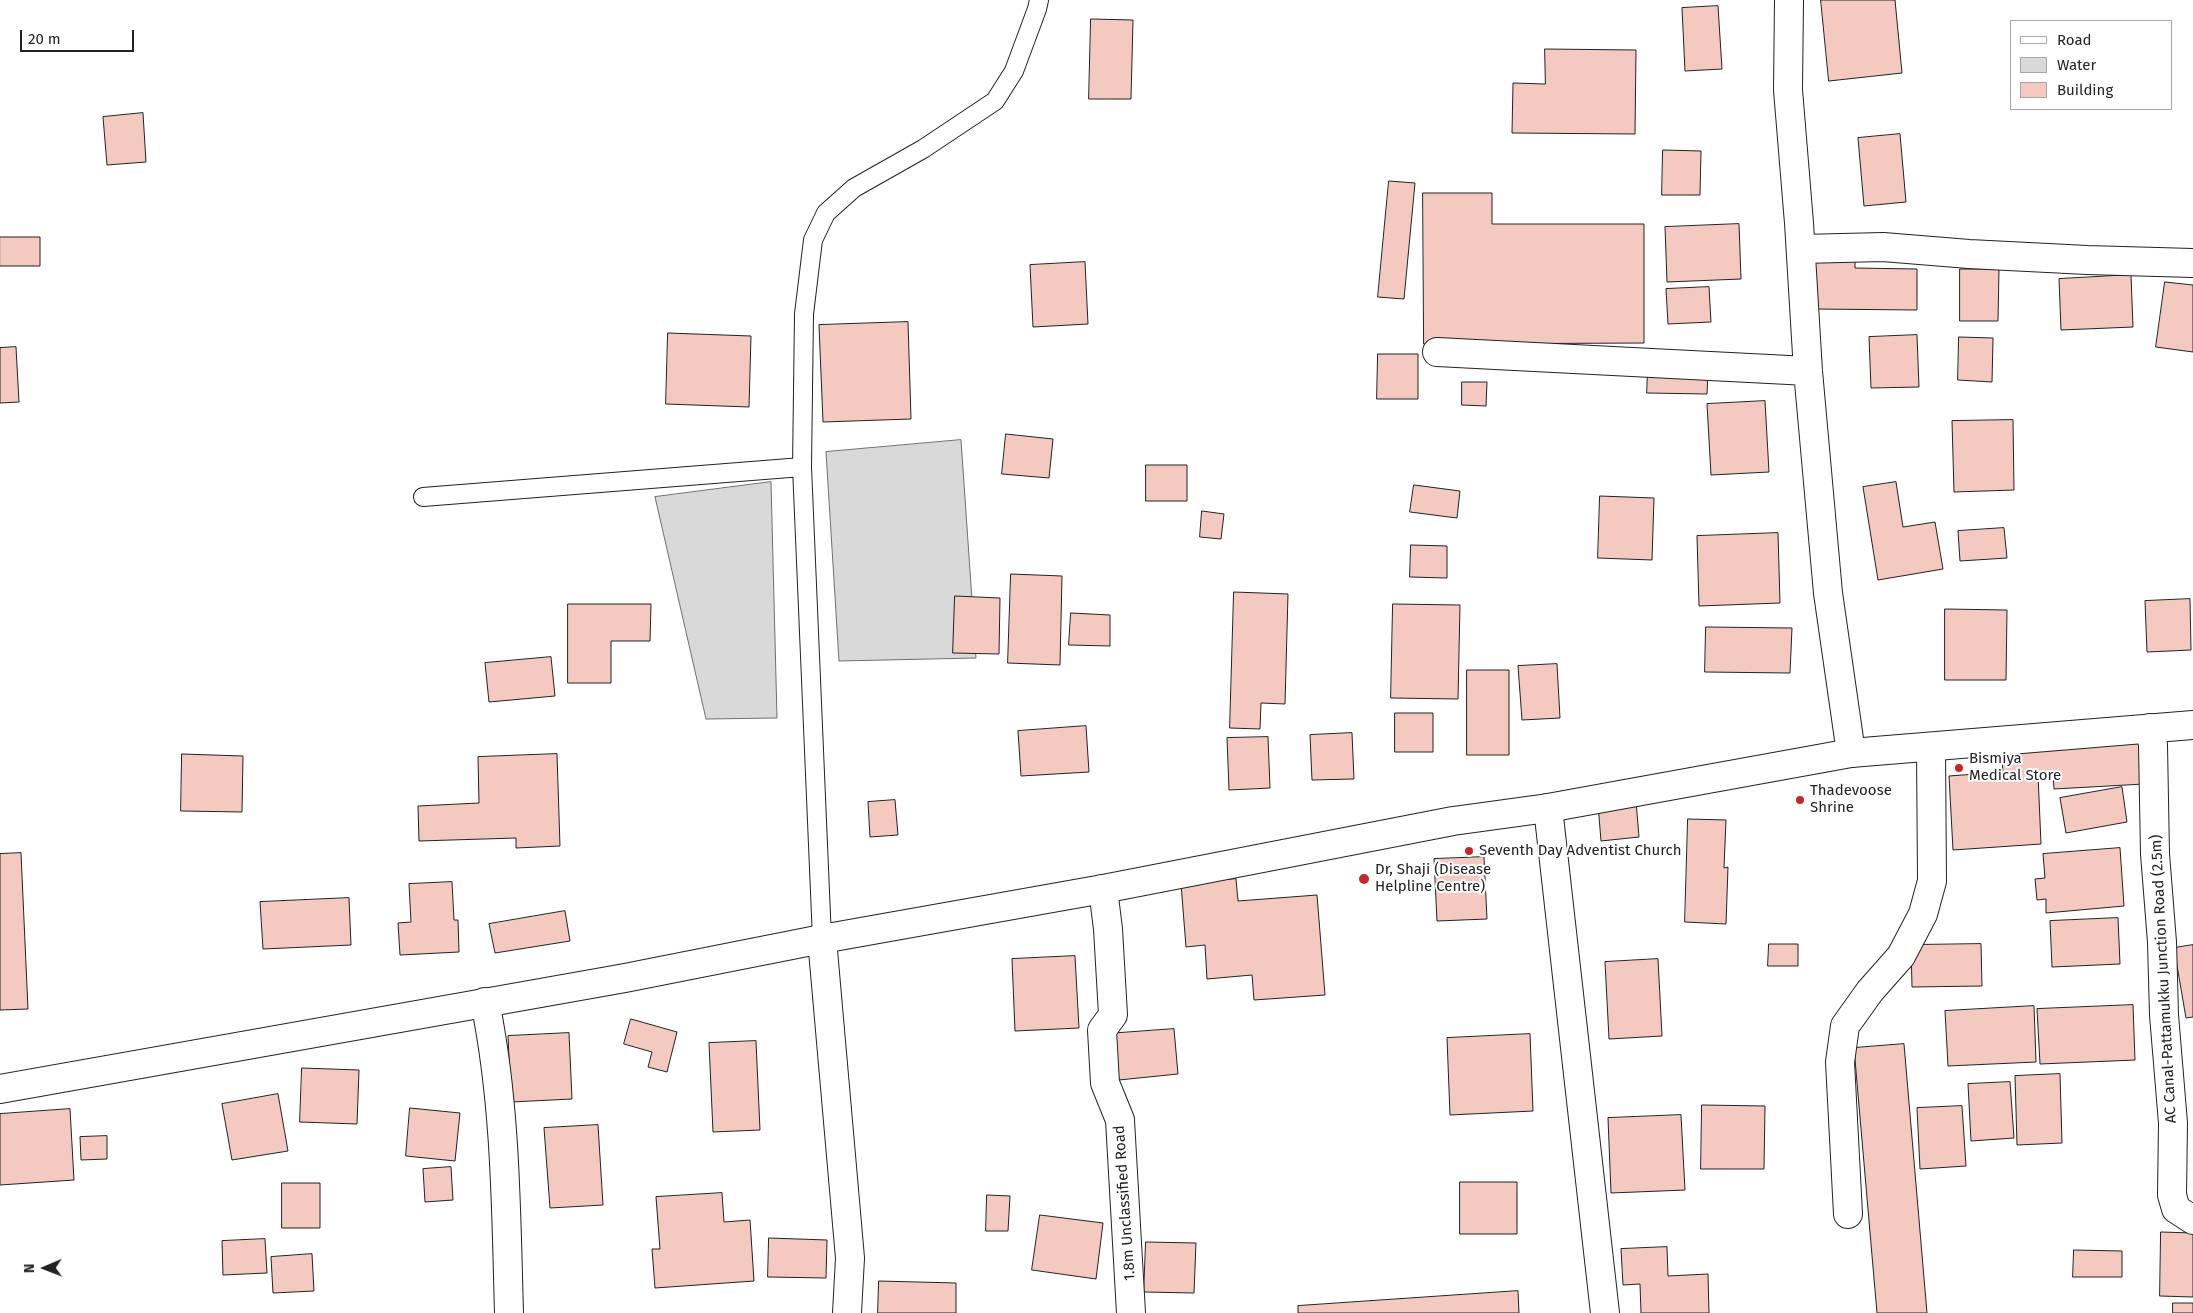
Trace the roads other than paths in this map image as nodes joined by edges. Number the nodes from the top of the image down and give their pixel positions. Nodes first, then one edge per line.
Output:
1 (1039, 0) edge
2 (1790, 0) edge
3 (1801, 249) junction
4 (2193, 263) edge
5 (1436, 352) dead end
6 (1808, 371) junction
7 (802, 467) junction
8 (423, 497) dead end
9 (2193, 725) edge
10 (2150, 728) junction
11 (1931, 747) junction
12 (1851, 753) junction
13 (1548, 808) junction
14 (1103, 889) junction
15 (822, 939) junction
16 (485, 1002) junction
17 (0, 1089) edge
18 (1848, 1214) dead end
19 (2193, 1220) edge
20 (509, 1313) edge
21 (847, 1313) edge
22 (1131, 1313) edge
23 (1605, 1313) edge

1 - 7 lane
2 - 3 street
3 - 4 street
3 - 6 street
5 - 6 street
6 - 12 street
7 - 8 lane
7 - 15 lane
9 - 10 street
10 - 11 street
10 - 19 street, AC Canal-Pattamukku Junction Road (2.5m)
11 - 12 street
11 - 18 street
12 - 13 street
13 - 14 street
13 - 23 street
14 - 15 street
14 - 22 street, 1.8m Unclassified Road
15 - 16 street
15 - 21 street
16 - 17 street
16 - 20 street

